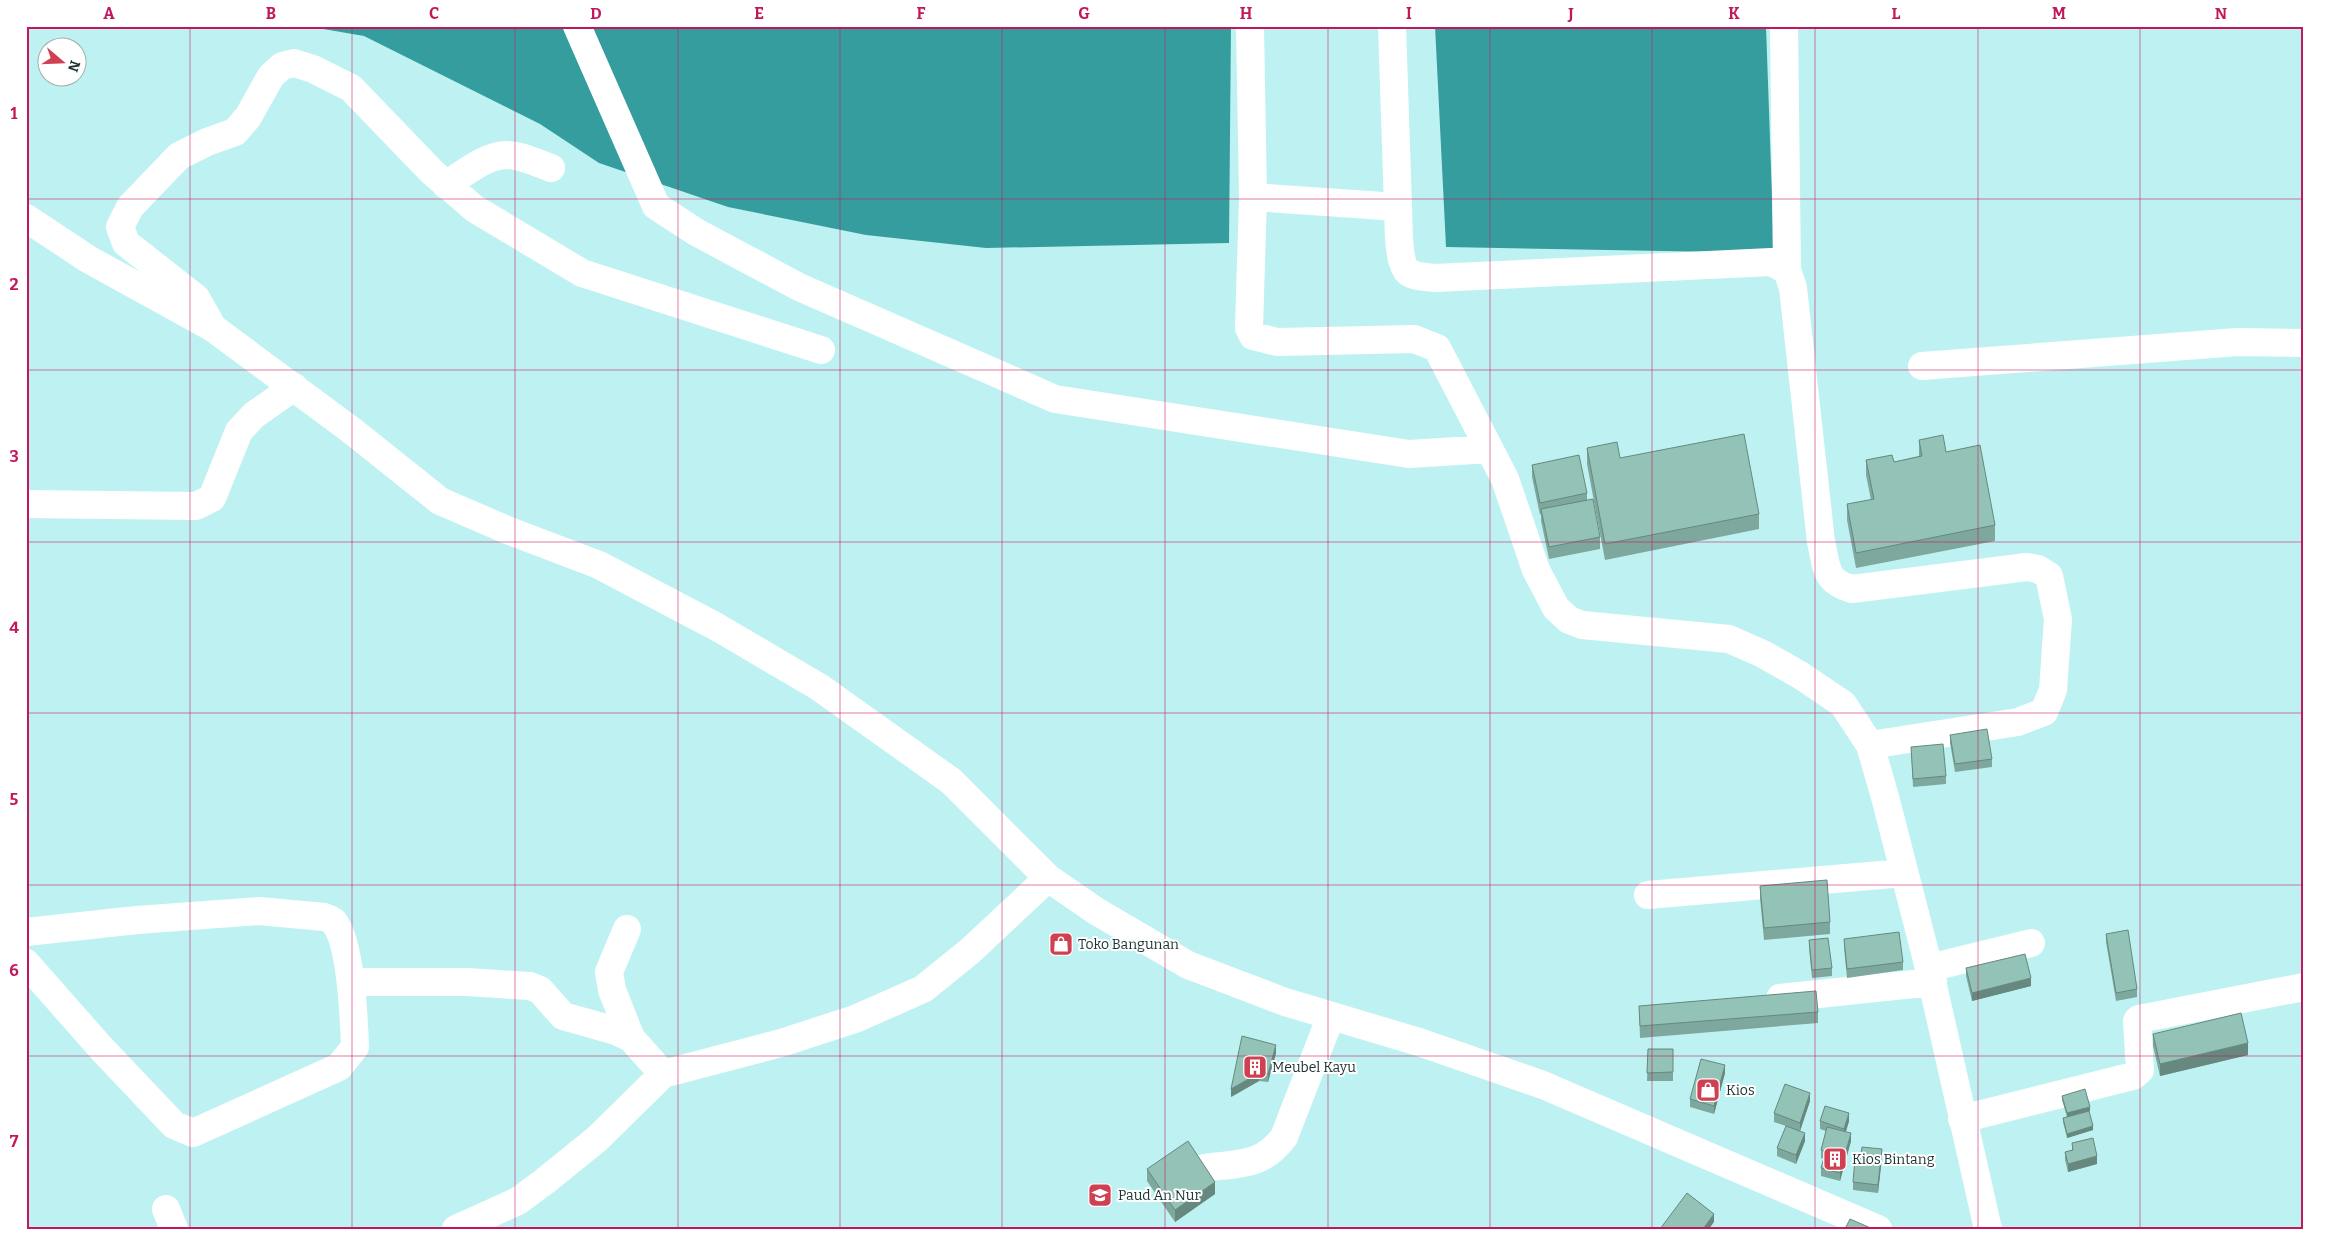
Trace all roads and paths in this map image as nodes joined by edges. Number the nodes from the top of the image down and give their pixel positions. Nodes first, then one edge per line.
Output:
1 (577, 26) edge
2 (1250, 26) edge
3 (1392, 26) edge
4 (1784, 26) edge
5 (551, 168) dead end
6 (446, 184) junction
7 (1253, 197) junction
8 (1398, 207) junction
9 (26, 218) edge
10 (1787, 270) junction
11 (213, 328) junction
12 (2304, 343) edge
13 (821, 350) dead end
14 (1922, 366) dead end
15 (294, 387) junction
16 (1489, 449) junction
17 (26, 504) edge
18 (1870, 745) junction
19 (1904, 873) junction
20 (1048, 878) junction
21 (1648, 895) dead end
22 (627, 929) dead end
23 (26, 932) edge
24 (2031, 943) dead end
25 (26, 963) edge
26 (1931, 975) junction
27 (351, 982) junction
28 (2304, 986) edge
29 (1761, 999) edge
30 (1331, 1016) junction
31 (631, 1038) junction
32 (663, 1074) junction
33 (1962, 1120) junction
34 (1204, 1168) edge
35 (456, 1229) edge
36 (1878, 1229) edge
37 (1988, 1229) edge

1 - 16 main road
2 - 7 main road
3 - 8 main road
4 - 10 main road
5 - 6 main road
6 - 11 main road
6 - 13 main road
7 - 8 main road
7 - 16 main road
8 - 10 main road
9 - 11 main road
10 - 18 main road
11 - 15 main road
12 - 14 main road
15 - 17 main road
15 - 20 main road
16 - 18 main road
18 - 19 main road
19 - 21 main road
19 - 26 main road
20 - 30 main road
20 - 32 main road
22 - 31 main road
23 - 27 main road
24 - 26 main road
25 - 27 main road
26 - 29 main road
26 - 33 main road
27 - 31 main road
28 - 33 main road
30 - 34 main road
30 - 36 main road
31 - 32 main road
32 - 35 main road
33 - 37 main road

